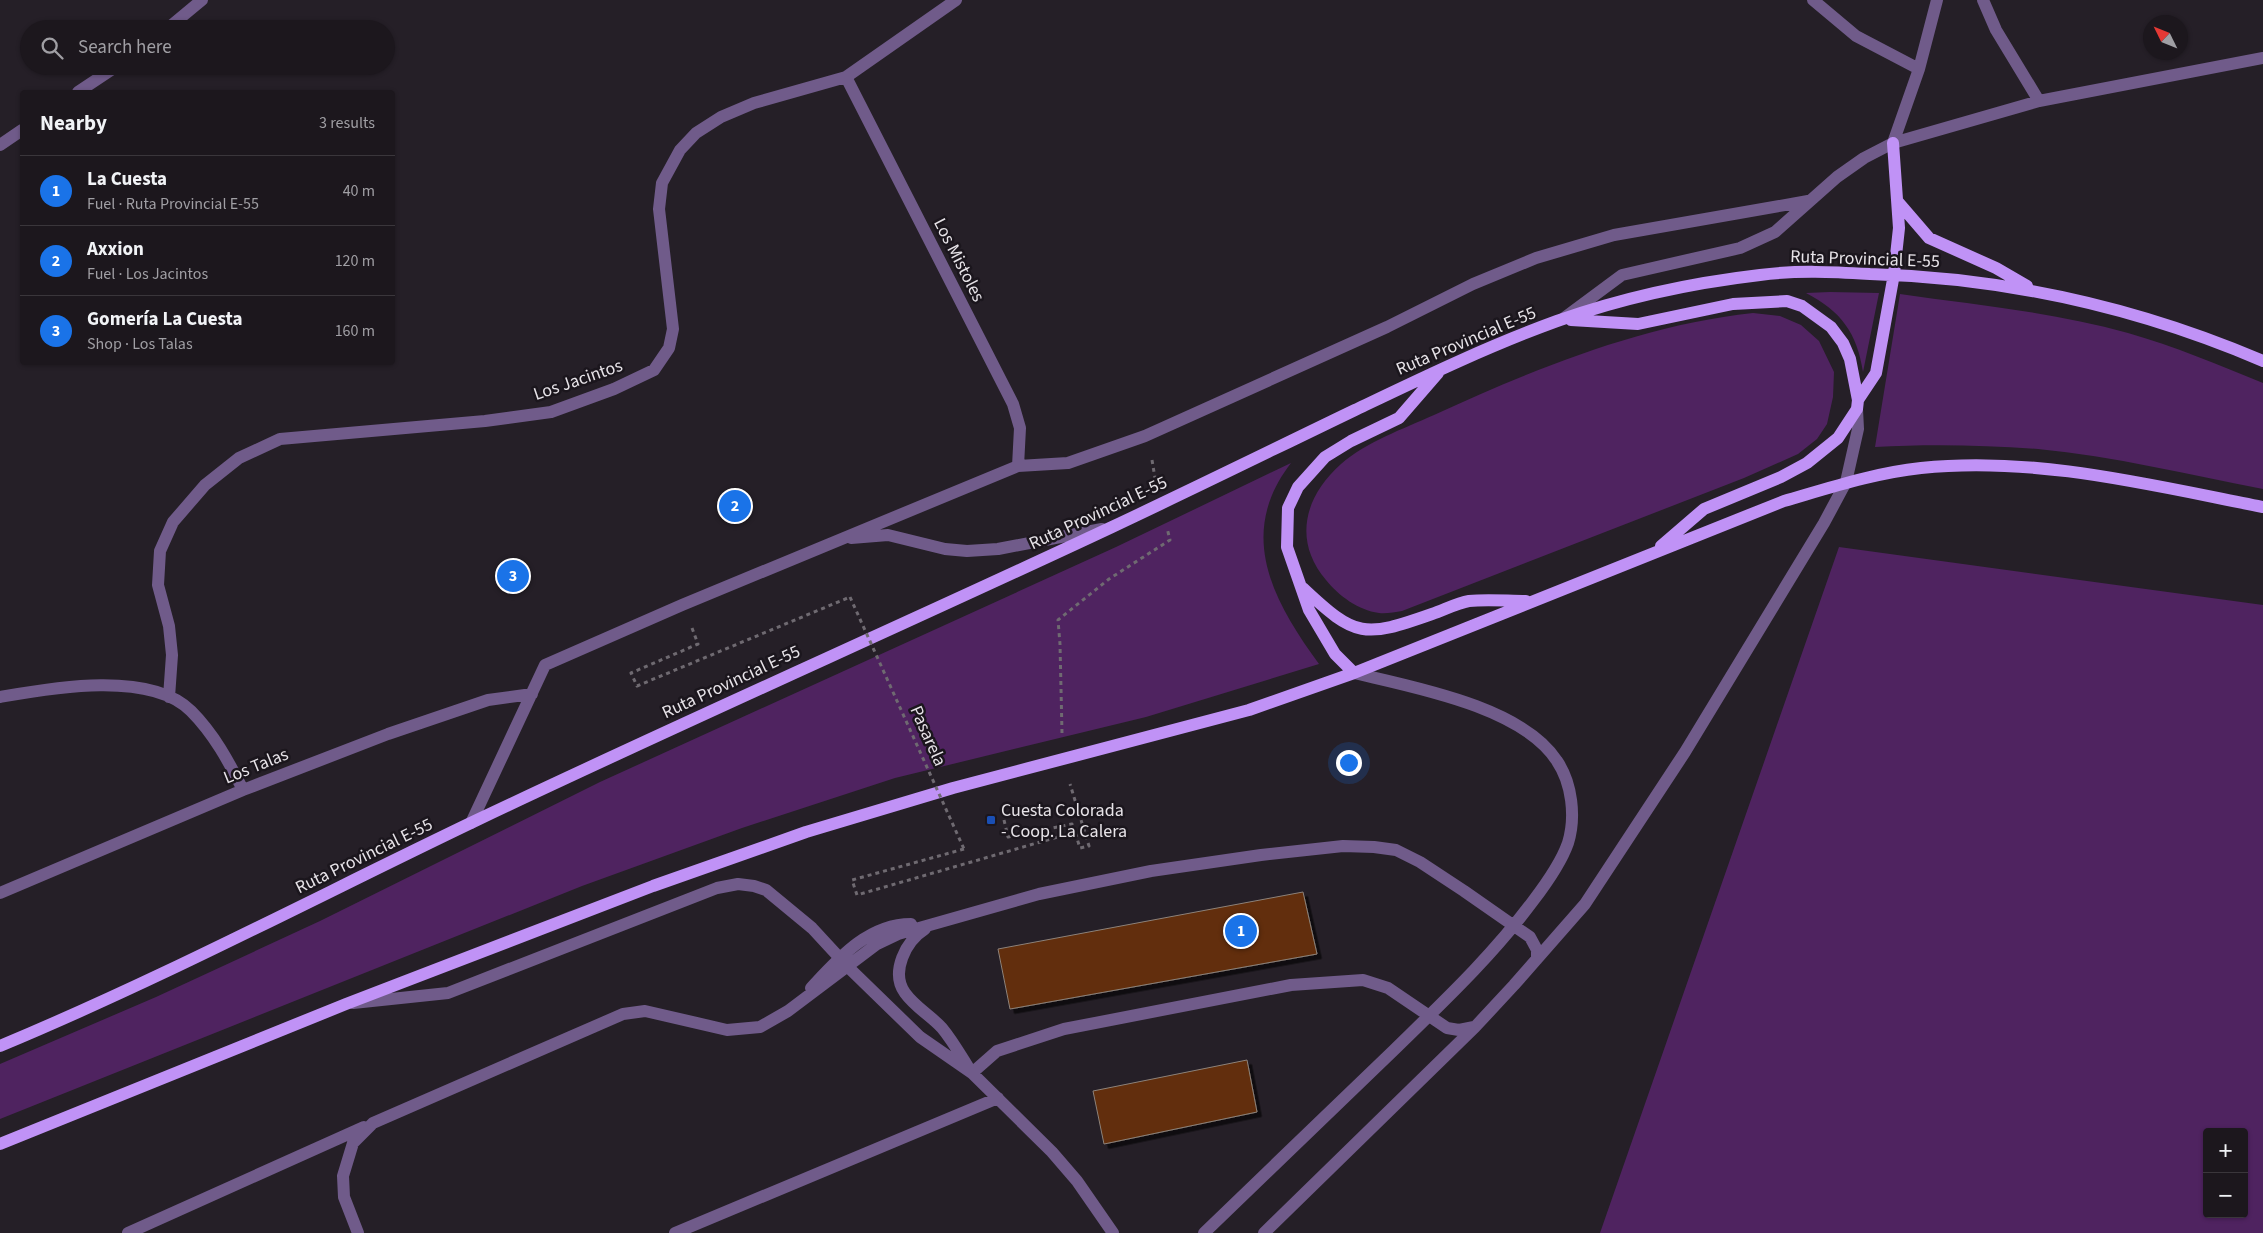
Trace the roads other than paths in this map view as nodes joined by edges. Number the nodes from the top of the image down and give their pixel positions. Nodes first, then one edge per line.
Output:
1 (202, 0) edge
2 (956, 0) edge
3 (1813, 0) edge
4 (1937, 0) edge
5 (1983, 0) edge
6 (178, 20) edge
7 (2263, 58) edge
8 (1919, 70) junction
9 (104, 75) edge
10 (846, 77) junction
11 (81, 90) edge
12 (2039, 101) junction
13 (20, 131) edge
14 (1893, 143) junction
15 (0, 145) edge
16 (1808, 201) junction
17 (1898, 202) junction
18 (1894, 274) junction
19 (2033, 290) junction
20 (1562, 320) junction
21 (2263, 361) edge
22 (1441, 369) junction
23 (1858, 404) junction
24 (1018, 466) junction
25 (1846, 482) junction
26 (2263, 507) edge
27 (1114, 526) junction
28 (838, 539) junction
29 (1653, 553) junction
30 (1301, 586) junction
31 (1534, 601) junction
32 (1354, 673) junction
33 (532, 694) junction
34 (0, 697) edge
35 (169, 697) junction
36 (243, 790) junction
37 (471, 823) junction
38 (0, 893) edge
39 (933, 923) junction
40 (1514, 927) junction
41 (877, 944) junction
42 (843, 954) junction
43 (1537, 959) junction
44 (848, 968) junction
45 (346, 1004) junction
46 (788, 1011) junction
47 (1427, 1017) junction
48 (1475, 1027) junction
49 (0, 1046) edge
50 (972, 1073) junction
51 (998, 1098) junction
52 (373, 1123) junction
53 (0, 1144) edge
54 (128, 1233) edge
55 (358, 1233) edge
56 (675, 1233) edge
57 (1113, 1233) edge
58 (1204, 1233) edge
59 (1264, 1233) edge

1 - 6 street
2 - 10 street, Los Jacintos
3 - 8 street
4 - 8 street
5 - 12 street
7 - 12 street
8 - 14 street
9 - 11 street
10 - 24 street, Los Mistoles
10 - 35 street, Los Jacintos
12 - 14 street
13 - 15 street
14 - 16 street
14 - 17 main road
16 - 20 street
16 - 24 street
17 - 18 main road
17 - 19 main road
18 - 19 main road, Ruta Provincial E-55
18 - 20 main road, Ruta Provincial E-55
18 - 23 main road
19 - 21 main road, Ruta Provincial E-55
20 - 22 main road, Ruta Provincial E-55
20 - 23 main road
22 - 27 main road, Ruta Provincial E-55
22 - 30 main road
23 - 25 street
23 - 29 main road
24 - 28 street
25 - 26 main road
25 - 29 main road
25 - 43 street
27 - 28 street
27 - 37 main road, Ruta Provincial E-55
28 - 33 street
29 - 31 main road
30 - 31 main road
30 - 32 main road
31 - 32 main road
32 - 40 street
32 - 45 main road
33 - 36 street, Los Talas
33 - 37 street
34 - 35 street
35 - 36 street
36 - 38 street, Los Talas
37 - 49 main road, Ruta Provincial E-55
39 - 40 street
39 - 41 street
39 - 42 street
39 - 50 street
40 - 43 street
40 - 47 street
41 - 42 street
41 - 44 street
42 - 44 street
42 - 45 street
42 - 46 street
43 - 48 street
44 - 46 street
44 - 50 street
45 - 53 main road
46 - 52 street
47 - 48 street
47 - 50 street
47 - 58 street
48 - 59 street
50 - 51 street
51 - 56 street
51 - 57 street
52 - 54 street
52 - 55 street

